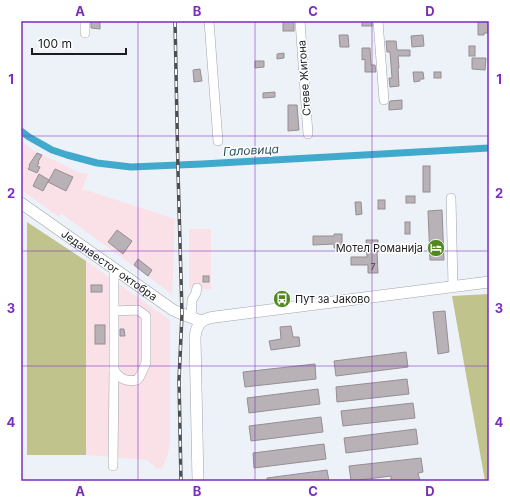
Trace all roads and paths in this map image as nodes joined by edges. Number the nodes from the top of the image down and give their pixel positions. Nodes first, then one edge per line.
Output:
1 (85, 21) edge
2 (209, 21) edge
3 (300, 21) edge
4 (378, 21) edge
5 (85, 33) dead end
6 (384, 100) dead end
7 (308, 134) dead end
8 (218, 141) dead end
9 (451, 198) dead end
10 (21, 203) edge
11 (114, 268) junction
12 (489, 282) edge
13 (453, 286) junction
14 (197, 288) dead end
15 (114, 311) junction
16 (196, 319) junction
17 (114, 370) junction
18 (113, 466) dead end
19 (198, 481) edge

1 - 5 street
2 - 8 street
3 - 7 street, Стеве Жигона
4 - 6 street
9 - 13 street
10 - 11 main road, Једанаестог октобра
11 - 15 street
11 - 16 main road, Једанаестог октобра
12 - 13 main road
13 - 16 main road
14 - 16 street
15 - 17 street
15 - 17 street
16 - 19 main road
17 - 18 street

